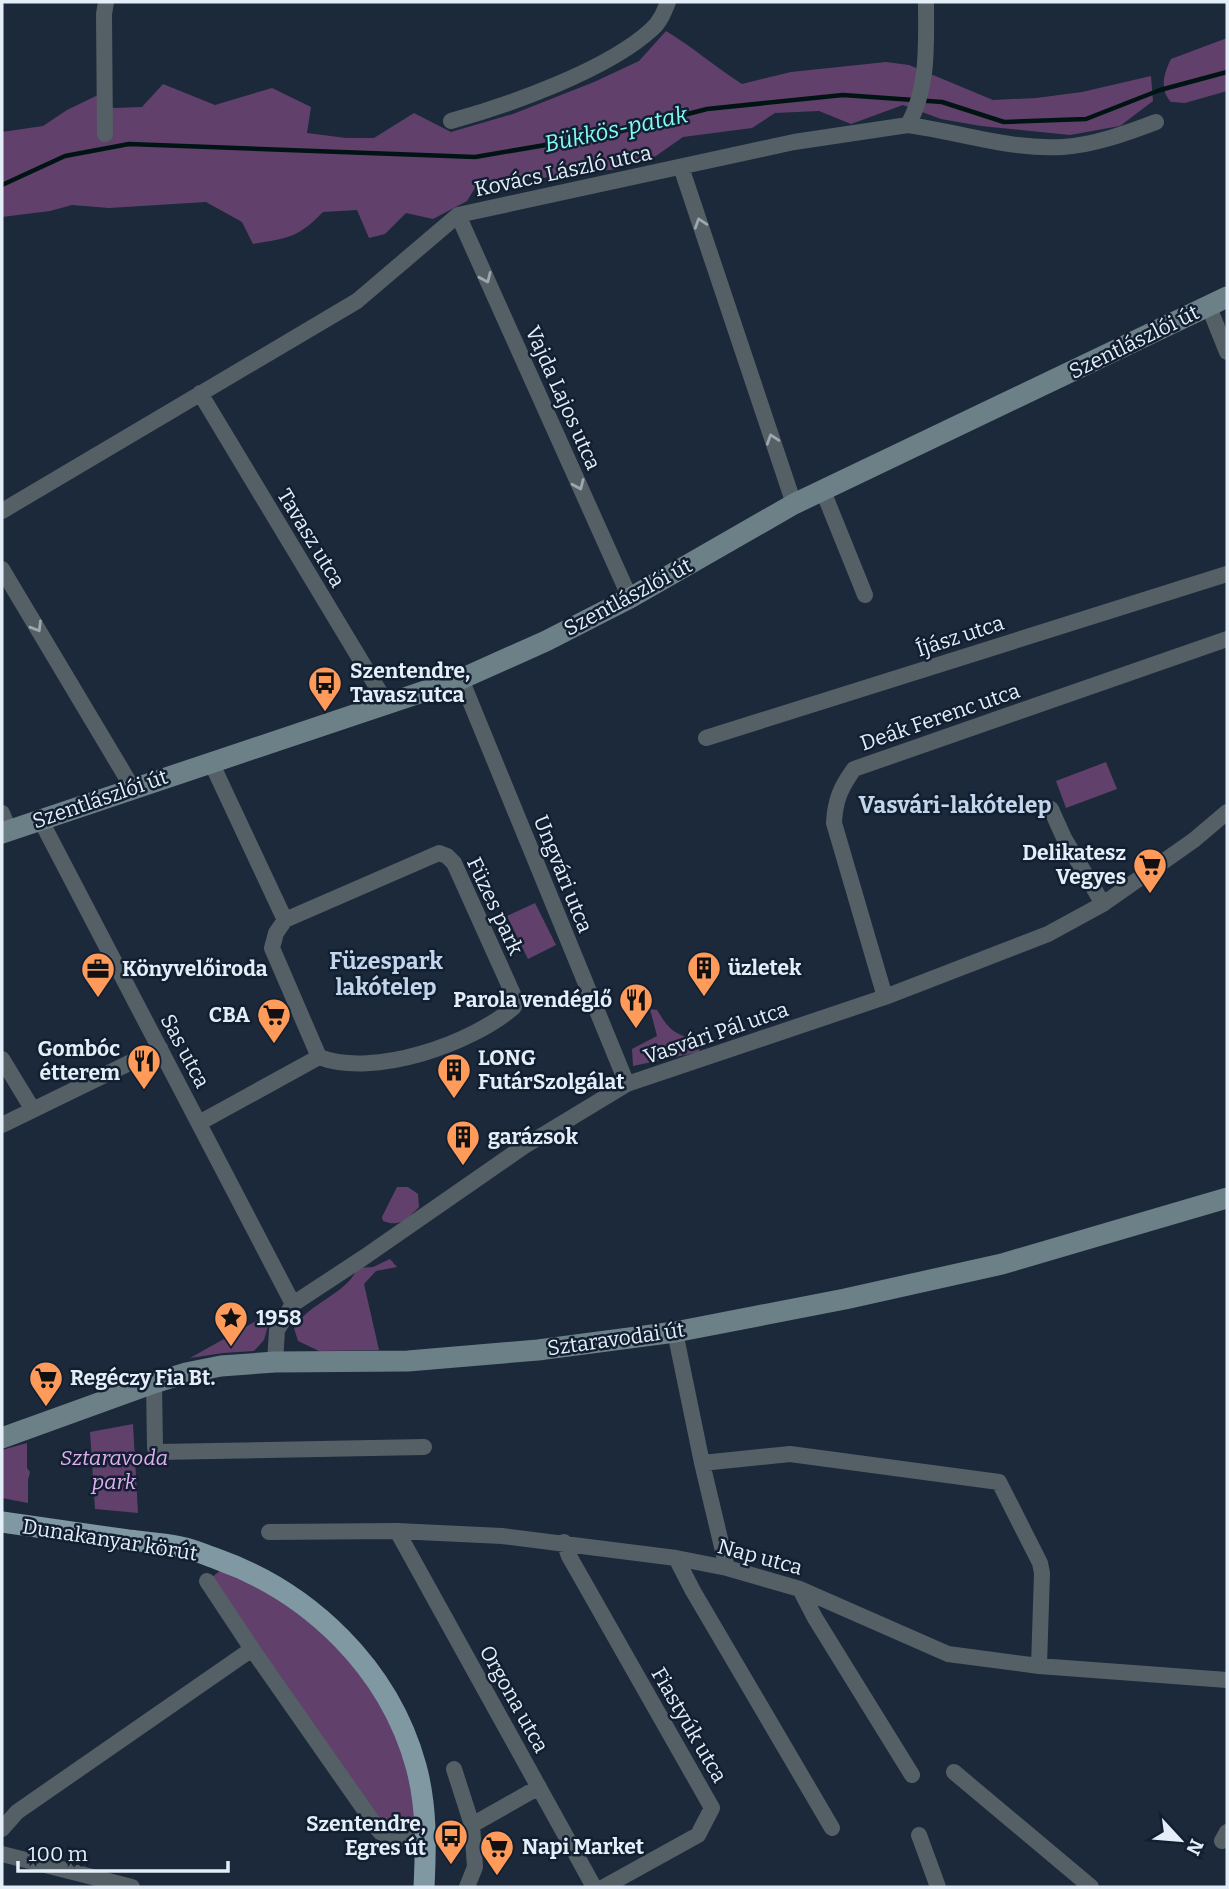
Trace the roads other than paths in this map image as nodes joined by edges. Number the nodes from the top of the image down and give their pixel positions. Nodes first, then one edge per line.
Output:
1 (106, 2) edge
2 (668, 2) edge
3 (926, 2) edge
4 (912, 119) junction
5 (451, 121) dead end
6 (1156, 122) dead end
7 (106, 134) dead end
8 (681, 167) junction
9 (458, 215) junction
10 (1218, 302) edge
11 (1227, 352) edge
12 (200, 393) junction
13 (823, 491) junction
14 (794, 504) junction
15 (2, 511) edge
16 (2, 569) edge
17 (1227, 573) edge
18 (865, 595) dead end
19 (630, 598) junction
20 (1227, 639) edge
21 (461, 679) junction
22 (387, 705) junction
23 (706, 738) dead end
24 (211, 762) junction
25 (132, 788) junction
26 (1051, 809) dead end
27 (1227, 811) edge
28 (40, 819) junction
29 (4, 825) edge
30 (1103, 904) junction
31 (285, 920) junction
32 (885, 997) junction
33 (159, 1048) junction
34 (319, 1057) junction
35 (2, 1059) edge
36 (627, 1084) junction
37 (33, 1110) junction
38 (199, 1123) junction
39 (2, 1125) edge
40 (1227, 1198) edge
41 (293, 1304) junction
42 (676, 1332) junction
43 (275, 1362) junction
44 (154, 1384) junction
45 (2, 1438) edge
46 (424, 1447) dead end
47 (702, 1463) junction
48 (2, 1522) edge
49 (397, 1531) junction
50 (269, 1532) dead end
51 (564, 1542) junction
52 (677, 1558) junction
53 (727, 1568) junction
54 (207, 1581) dead end
55 (800, 1588) junction
56 (251, 1649) junction
57 (1039, 1666) junction
58 (1227, 1680) edge
59 (454, 1769) dead end
60 (954, 1772) dead end
61 (912, 1775) dead end
62 (539, 1787) junction
63 (472, 1825) junction
64 (832, 1828) dead end
65 (2, 1829) edge
66 (919, 1836) dead end
67 (426, 1838) junction
68 (2, 1854) edge
69 (131, 1887) edge
70 (424, 1887) edge
71 (467, 1887) edge
72 (594, 1887) edge
73 (604, 1887) edge
74 (938, 1887) edge
75 (1091, 1887) edge

1 - 7 street
2 - 5 street
3 - 4 street
4 - 6 street, Kovács László utca
4 - 8 street, Kovács László utca
8 - 9 street, Kovács László utca
14 -> 8 street
9 - 12 street, Kovács László utca
9 -> 19 street, Vajda Lajos utca
10 - 11 street
10 - 13 main road, Szentlászlói út
12 - 15 street, Kovács László utca
12 - 22 street, Tavasz utca
13 - 14 main road, Szentlászlói út
13 - 18 street
14 - 19 main road, Szentlászlói út
16 -> 25 street
17 - 23 street, Íjász utca
19 - 21 main road, Szentlászlói út
20 - 32 street, Deák Ferenc utca
21 - 22 main road, Szentlászlói út
21 - 36 street, Ungvári utca
22 - 24 main road, Szentlászlói út
24 - 25 main road, Szentlászlói út
24 - 31 street
25 - 28 main road, Szentlászlói út
26 - 30 street
27 - 30 street, Vasvári Pál utca
28 - 29 main road, Szentlászlói út
28 - 33 street, Sas utca
30 - 32 street, Vasvári Pál utca
31 - 34 street
31 - 34 street, Füzes park
32 - 36 street, Vasvári Pál utca
33 - 37 street
33 - 38 street, Sas utca
34 - 38 street
35 - 37 street
36 - 41 street, Vasvári Pál utca
37 - 39 street
38 - 41 street, Sas utca
40 - 42 main road, Sztaravodai út
41 - 43 street, Vasvári Pál utca
42 - 43 main road, Sztaravodai út
42 - 47 street
43 - 44 main road, Sztaravodai út
44 - 45 main road, Sztaravodai út
44 - 46 street
47 - 53 street
47 - 57 street
48 - 67 main road, Dunakanyar körút
49 - 50 street, Nap utca
49 - 51 street, Nap utca
49 - 62 street, Orgona utca
51 - 52 street, Nap utca
51 - 73 street, Fiastyúk utca
52 - 53 street, Nap utca
52 - 64 street
53 - 55 street, Nap utca
54 - 56 street
55 - 57 street, Nap utca
55 - 61 street
56 - 65 street
56 - 67 street
57 - 58 street, Nap utca
59 - 63 street
60 - 75 street
62 - 63 street
62 - 72 street, Orgona utca
63 - 71 street
66 - 74 street
67 - 70 main road, Dunakanyar körút
68 - 69 street

